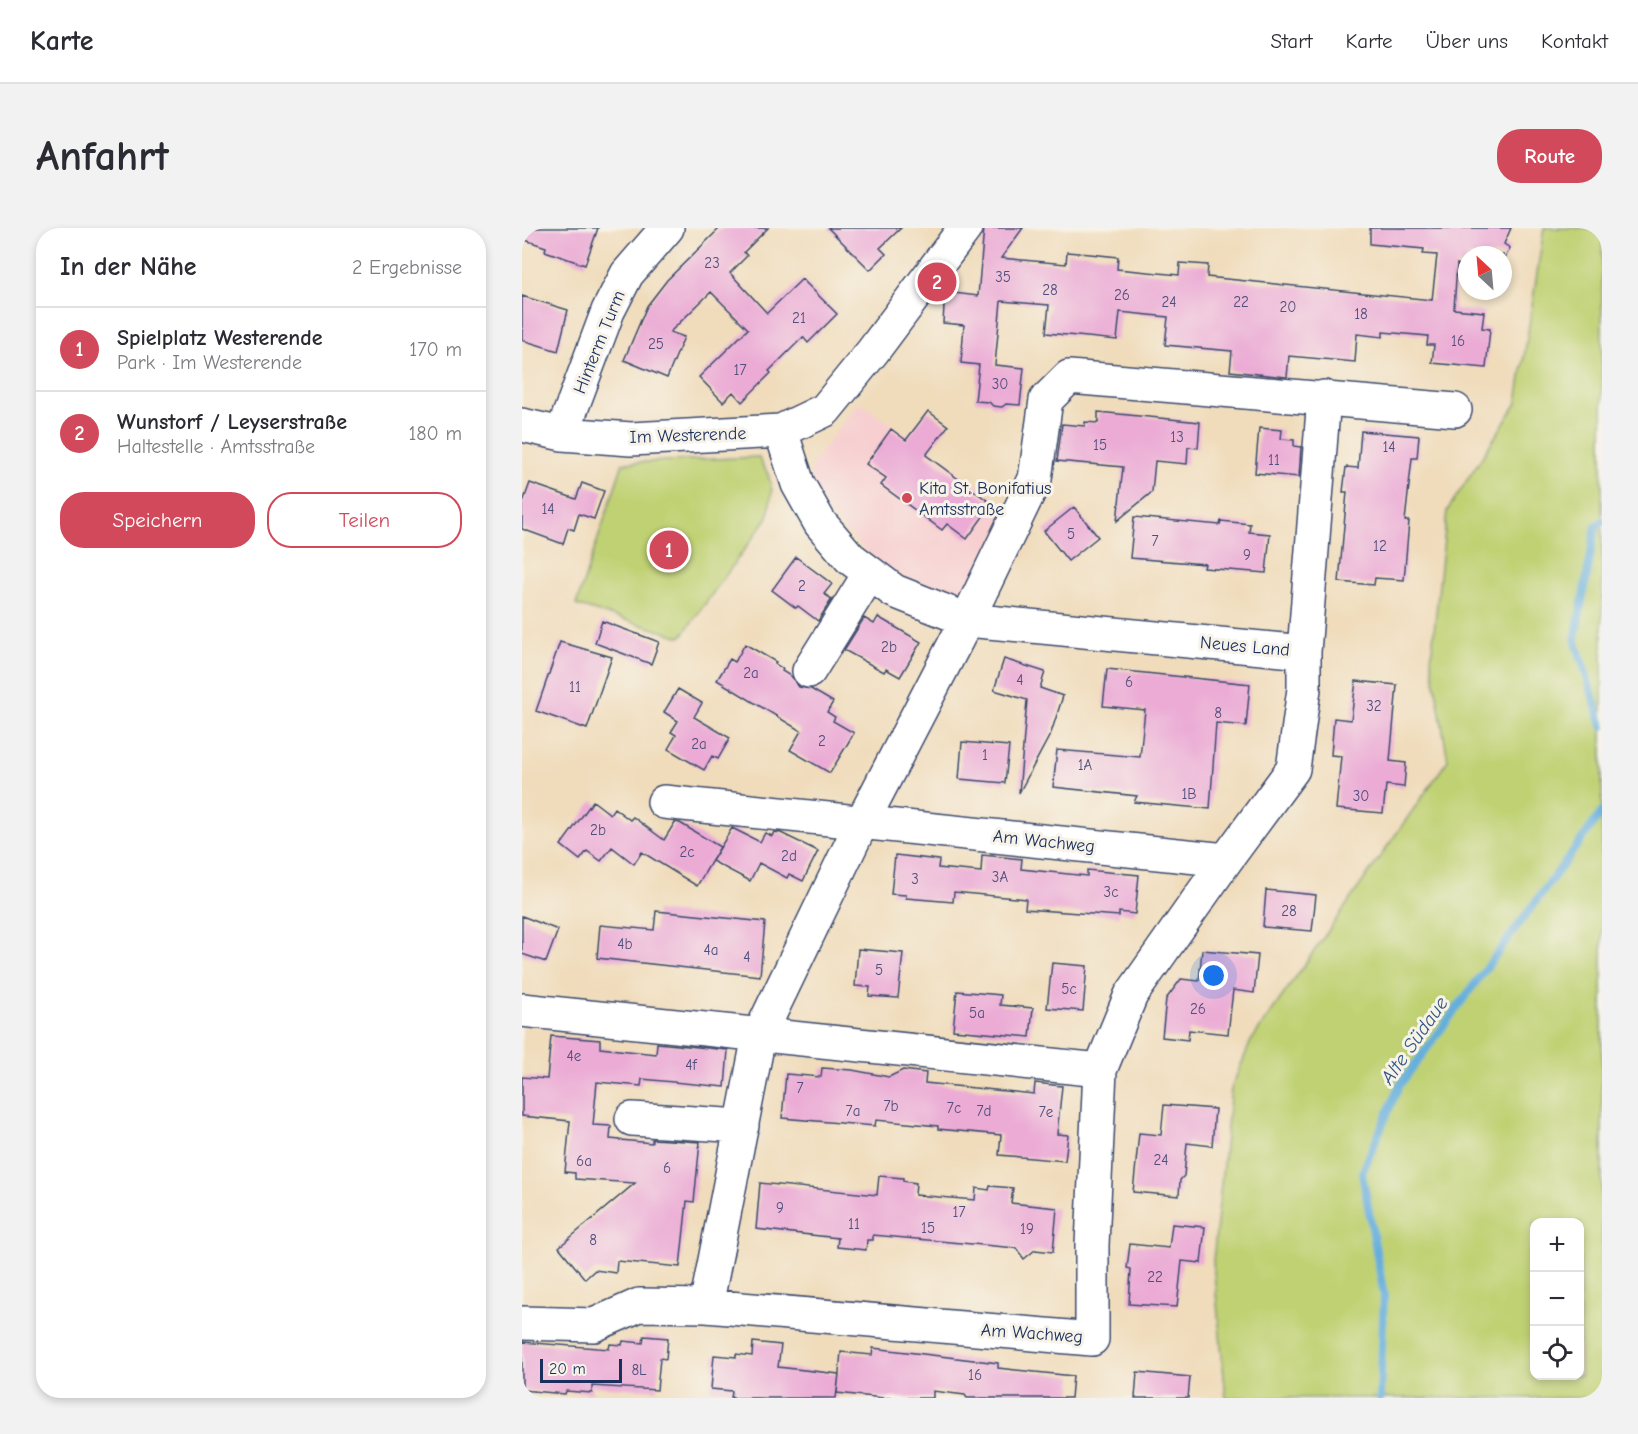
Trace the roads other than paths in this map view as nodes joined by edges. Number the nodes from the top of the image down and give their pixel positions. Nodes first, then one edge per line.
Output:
1 (667, 228) edge
2 (965, 228) edge
3 (1324, 397) junction
4 (1455, 410) dead end
5 (522, 425) edge
6 (781, 431) junction
7 (562, 434) junction
8 (870, 573) junction
9 (968, 620) junction
10 (1304, 652) junction
11 (809, 672) dead end
12 (664, 802) dead end
13 (862, 822) junction
14 (1226, 860) junction
15 (522, 1010) edge
16 (759, 1036) junction
17 (1100, 1070) junction
18 (632, 1119) dead end
19 (742, 1126) junction
20 (706, 1306) junction
21 (522, 1323) edge

1 - 7 street, Hinterm Turm
2 - 6 street, Im Westerende
3 - 4 street
3 - 9 street
3 - 10 street, Neues Land
5 - 7 street, Im Westerende
6 - 7 street, Im Westerende
6 - 8 street, Neues Land
8 - 9 street, Neues Land
8 - 11 street
9 - 10 street, Neues Land
9 - 13 street
10 - 14 street, Am Wachweg
12 - 13 street, Am Wachweg
13 - 14 street, Am Wachweg
13 - 16 street
14 - 17 street, Am Wachweg
15 - 16 street
16 - 17 street
16 - 19 street
17 - 20 street, Am Wachweg
18 - 19 street
19 - 20 street
20 - 21 street, Am Wachweg

